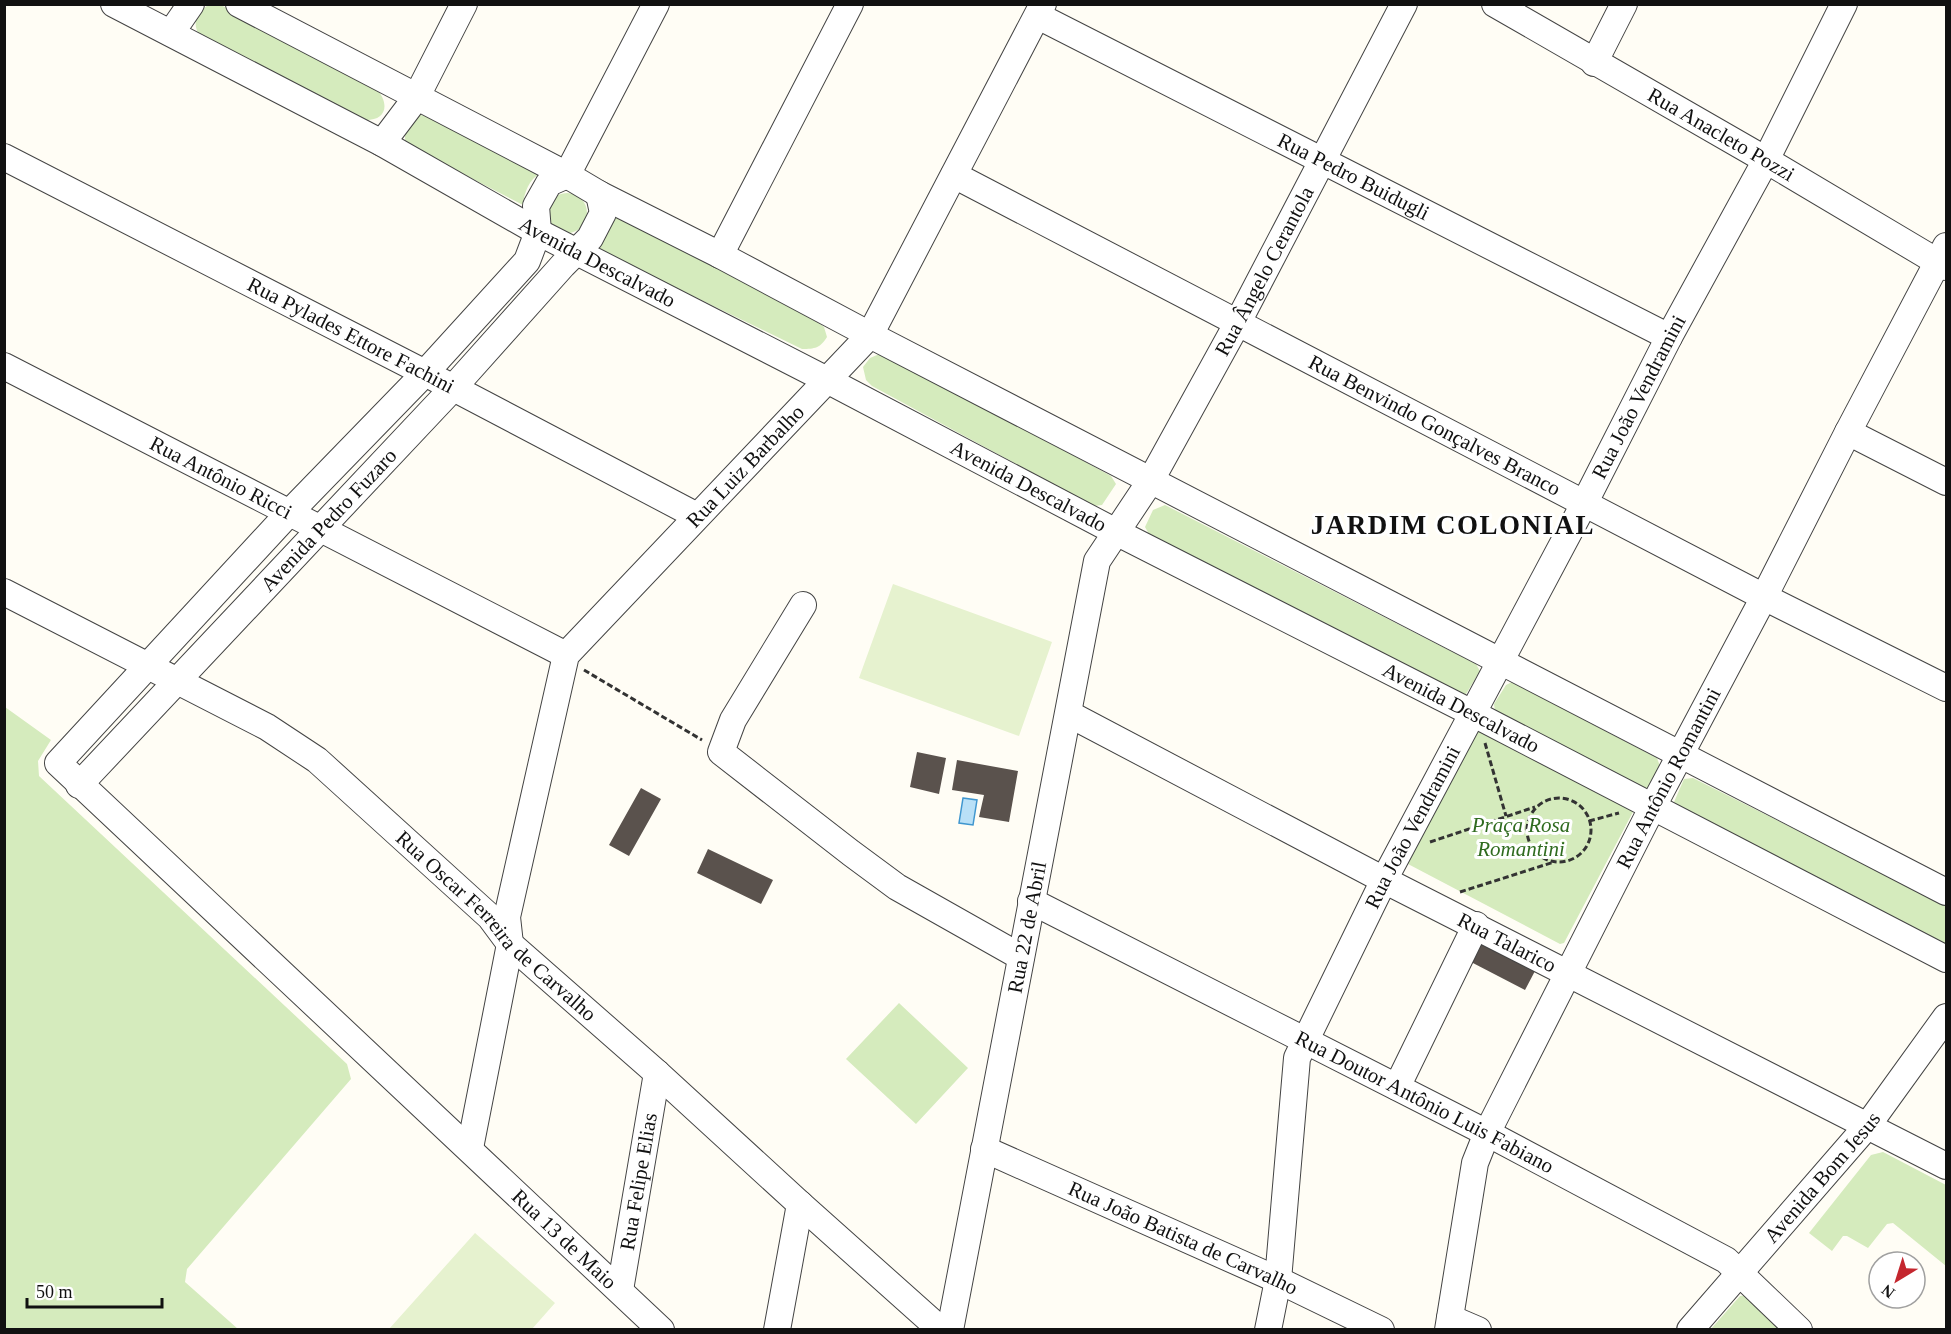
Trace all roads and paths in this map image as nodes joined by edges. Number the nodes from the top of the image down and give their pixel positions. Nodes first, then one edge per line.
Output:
1 (114, 4) edge
2 (191, 4) edge
3 (239, 4) edge
4 (464, 4) edge
5 (656, 4) edge
6 (850, 4) edge
7 (1404, 4) edge
8 (1495, 4) edge
9 (1624, 4) edge
10 (1844, 4) edge
11 (1040, 10) edge
12 (171, 33) junction
13 (1594, 63) junction
14 (416, 98) junction
15 (382, 143) junction
16 (4, 158) edge
17 (1766, 160) junction
18 (1322, 161) junction
19 (567, 175) junction
20 (954, 175) junction
21 (599, 194) junction
22 (538, 232) junction
23 (576, 251) junction
24 (720, 255) junction
25 (1944, 258) edge
26 (1238, 324) junction
27 (870, 335) junction
28 (1669, 337) junction
29 (4, 366) edge
30 (425, 373) junction
31 (827, 380) junction
32 (453, 388) junction
33 (1848, 432) junction
34 (1151, 480) junction
35 (1947, 482) edge
36 (1584, 504) junction
37 (289, 513) junction
38 (697, 516) junction
39 (320, 527) junction
40 (1116, 532) junction
41 (4, 592) edge
42 (1764, 597) junction
43 (803, 605) dead end
44 (566, 655) junction
45 (1500, 661) junction
46 (148, 666) junction
47 (177, 681) junction
48 (1947, 688) edge
49 (1472, 713) junction
50 (1069, 714) junction
51 (1484, 741) dead end
52 (721, 752) junction
53 (1680, 756) junction
54 (58, 763) joint
55 (80, 785) junction
56 (1536, 807) junction
57 (1652, 808) junction
58 (1623, 812) dead end
59 (1506, 816) junction
60 (1589, 821) junction
61 (1426, 843) dead end
62 (1556, 861) junction
63 (1384, 880) junction
64 (1460, 892) dead end
65 (1947, 892) edge
66 (1031, 902) junction
67 (1476, 926) junction
68 (510, 944) junction
69 (1021, 957) junction
70 (1947, 959) edge
71 (1569, 973) junction
72 (1947, 1017) edge
73 (1306, 1041) junction
74 (657, 1073) junction
75 (1397, 1087) junction
76 (1868, 1125) junction
77 (1487, 1133) junction
78 (470, 1148) junction
79 (984, 1149) junction
80 (1947, 1166) edge
81 (800, 1204) junction
82 (1739, 1273) junction
83 (1278, 1280) junction
84 (620, 1290) junction
85 (1449, 1324) edge
86 (661, 1329) edge
87 (777, 1329) edge
88 (941, 1329) edge
89 (951, 1329) edge
90 (1268, 1329) edge
91 (1381, 1329) edge
92 (1478, 1329) edge
93 (1690, 1329) edge
94 (1799, 1329) edge

1 - 12 street, Avenida Descalvado
2 - 12 street
3 - 14 street
4 - 14 street
5 - 19 street
6 - 24 street
7 - 18 street, Rua Ângelo Cerantola
8 - 13 street, Rua Anacleto Pozzi
9 - 13 street
10 - 17 street, Rua João Vendramini
11 - 18 street, Rua Pedro Buidugli
11 - 20 street, Rua Luiz Barbalho
12 - 15 street, Avenida Descalvado
13 - 17 street, Rua Anacleto Pozzi
14 - 15 street
14 - 19 street
15 - 22 street, Avenida Descalvado
16 - 30 street, Rua Pylades Ettore Fachini
17 - 25 street, Rua Anacleto Pozzi
17 - 28 street, Rua João Vendramini
18 - 26 street, Rua Ângelo Cerantola
18 - 28 street, Rua Pedro Buidugli
19 - 21 street
19 - 22 street
20 - 26 street, Rua Benvindo Gonçalves Branco
20 - 27 street, Rua Luiz Barbalho
21 - 23 street
21 - 24 street
22 - 23 street, Avenida Descalvado
22 - 30 street, Avenida Pedro Fuzaro
23 - 31 street, Avenida Descalvado
23 - 32 street, Avenida Pedro Fuzaro
24 - 27 street
25 - 33 street, Rua Antônio Romantini
26 - 34 street, Rua Ângelo Cerantola
26 - 36 street, Rua Benvindo Gonçalves Branco
27 - 31 street, Rua Luiz Barbalho
27 - 34 street
28 - 36 street, Rua João Vendramini
29 - 37 street, Rua Antônio Ricci
30 - 32 street, Rua Pylades Ettore Fachini
30 - 37 street, Avenida Pedro Fuzaro
31 - 38 street, Rua Luiz Barbalho
31 - 40 street, Avenida Descalvado
32 - 38 street, Rua Pylades Ettore Fachini
32 - 39 street, Avenida Pedro Fuzaro
33 - 35 street
33 - 42 street, Rua Antônio Romantini
34 - 40 street, Rua Ângelo Cerantola
34 - 45 street
36 - 42 street, Rua Benvindo Gonçalves Branco
36 - 45 street, Rua João Vendramini
37 - 39 street, Rua Antônio Ricci
37 - 46 street, Avenida Pedro Fuzaro
38 - 44 street, Rua Luiz Barbalho
39 - 44 street, Rua Antônio Ricci
39 - 47 street, Avenida Pedro Fuzaro
40 - 49 street, Avenida Descalvado
40 - 50 street, Rua 22 de Abril
41 - 46 street, Rua Oscar Ferreira de Carvalho
42 - 48 street, Rua Benvindo Gonçalves Branco
42 - 53 street, Rua Antônio Romantini
43 - 52 street
44 - 52 path
44 - 68 street
45 - 49 street, Rua João Vendramini
45 - 53 street
46 - 47 street, Rua Oscar Ferreira de Carvalho
46 - 54 street, Avenida Pedro Fuzaro
47 - 55 street, Avenida Pedro Fuzaro
47 - 68 street, Rua Oscar Ferreira de Carvalho
49 - 57 street, Avenida Descalvado
49 - 63 street, Rua João Vendramini
50 - 63 street, Rua Talarico
50 - 66 street, Rua 22 de Abril
51 - 59 path
52 - 69 street
53 - 57 street, Rua Antônio Romantini
53 - 65 street
54 - 55 street, Rua 13 de Maio
55 - 78 street, Rua 13 de Maio
56 - 59 path
56 - 60 path
56 - 62 path
57 - 70 street, Avenida Descalvado
57 - 71 street, Rua Antônio Romantini
58 - 60 path
59 - 61 path
60 - 62 path
62 - 64 path
63 - 67 street, Rua Talarico
63 - 73 street, Rua João Vendramini
66 - 69 street, Rua 22 de Abril
66 - 73 street, Rua Doutor Antônio Luis Fabiano
67 - 71 street, Rua Talarico
67 - 75 street
68 - 74 street, Rua Oscar Ferreira de Carvalho
68 - 78 street
69 - 79 street, Rua 22 de Abril
71 - 76 street, Rua Talarico
71 - 77 street, Rua Antônio Romantini
72 - 76 street, Avenida Bom Jesus
73 - 75 street, Rua Doutor Antônio Luis Fabiano
73 - 83 street, Rua João Vendramini
74 - 81 street, Rua Oscar Ferreira de Carvalho
74 - 84 street, Rua Felipe Elias
75 - 77 street, Rua Doutor Antônio Luis Fabiano
76 - 80 street, Rua Talarico
76 - 82 street, Avenida Bom Jesus
77 - 82 street, Rua Doutor Antônio Luis Fabiano
77 - 85 street, Rua Antônio Romantini
78 - 84 street, Rua 13 de Maio
79 - 83 street, Rua João Batista de Carvalho
79 - 89 street, Rua 22 de Abril
81 - 87 street
81 - 88 street, Rua Oscar Ferreira de Carvalho
82 - 93 street, Avenida Bom Jesus
82 - 94 street, Rua Doutor Antônio Luis Fabiano
83 - 90 street, Rua João Vendramini
83 - 91 street, Rua João Batista de Carvalho
84 - 86 street, Rua 13 de Maio
85 - 92 street

